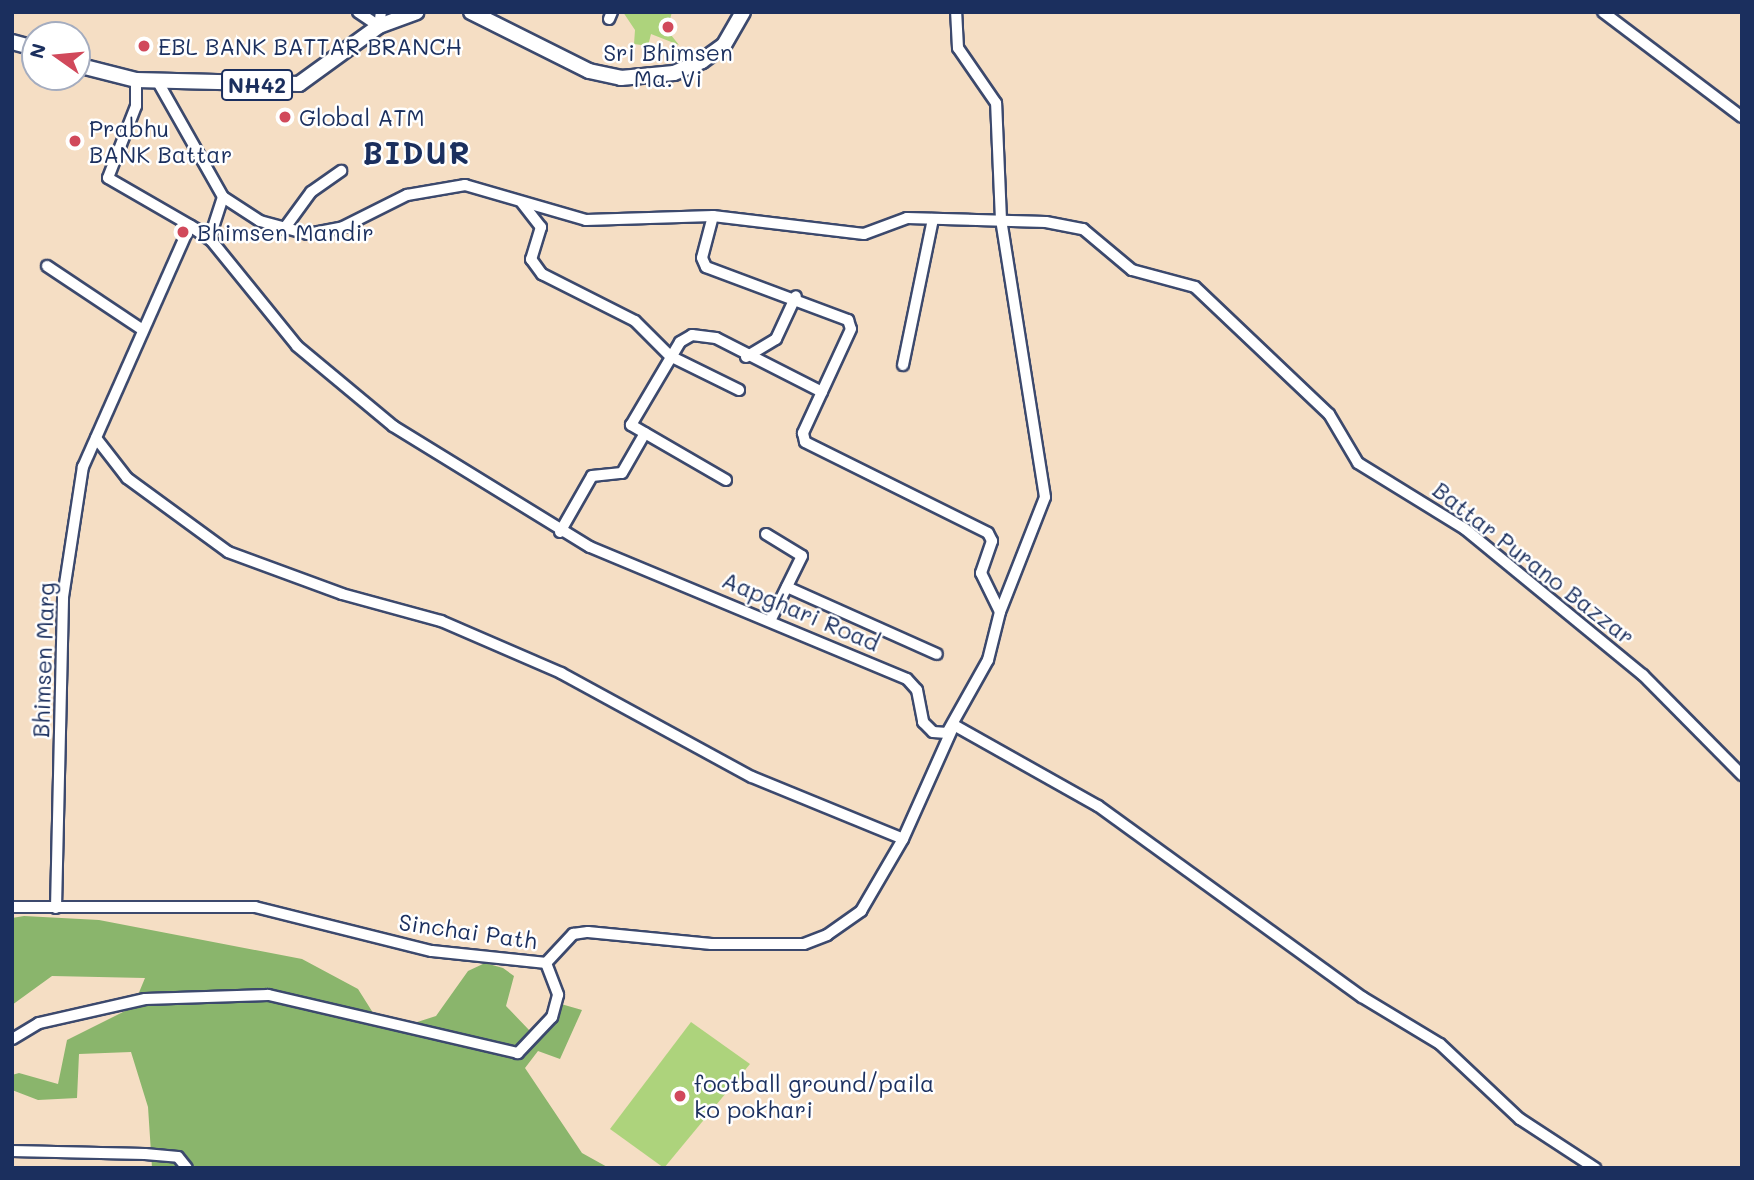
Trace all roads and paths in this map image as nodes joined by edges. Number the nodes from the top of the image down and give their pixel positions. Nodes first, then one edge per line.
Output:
1 (358, 12) edge
2 (417, 12) edge
3 (471, 12) edge
4 (743, 12) edge
5 (956, 12) edge
6 (1603, 12) edge
7 (380, 19) edge
8 (91, 69) edge
9 (136, 80) junction
10 (158, 82) junction
11 (1742, 117) edge
12 (341, 172) dead end
13 (223, 197) junction
14 (523, 203) junction
15 (713, 216) junction
16 (933, 219) junction
17 (1001, 220) junction
18 (190, 226) junction
19 (284, 229) junction
20 (47, 266) dead end
21 (796, 296) junction
22 (143, 330) junction
23 (670, 356) junction
24 (746, 357) junction
25 (903, 365) dead end
26 (739, 390) dead end
27 (822, 391) junction
28 (645, 433) junction
29 (96, 438) junction
30 (726, 480) dead end
31 (560, 532) junction
32 (766, 534) dead end
33 (787, 587) junction
34 (1000, 612) junction
35 (771, 619) junction
36 (937, 654) dead end
37 (954, 725) junction
38 (1742, 775) edge
39 (903, 839) junction
40 (12, 906) edge
41 (56, 908) junction
42 (546, 963) junction
43 (12, 1039) edge
44 (12, 1152) edge
45 (187, 1168) edge
46 (1595, 1168) edge

1 - 7 street
2 - 7 main road, NH42
3 - 4 main road
5 - 17 street
6 - 11 street
7 - 10 main road, NH42
8 - 9 main road, NH42
9 - 10 main road, NH42
9 - 18 street, Aapghari Road
10 - 13 street
12 - 19 street
13 - 18 street
13 - 19 street, Battar Purano Bazzar
14 - 15 street, Battar Purano Bazzar
14 - 19 street, Battar Purano Bazzar
14 - 23 street
15 - 16 street, Battar Purano Bazzar
15 - 21 street
16 - 17 street, Battar Purano Bazzar
16 - 25 street
17 - 34 street
17 - 38 street, Battar Purano Bazzar
18 - 22 street, Bhimsen Marg
18 - 31 street, Aapghari Road
20 - 22 street
21 - 24 street
21 - 27 street
22 - 29 street, Bhimsen Marg
23 - 24 street
23 - 26 street
23 - 28 street
24 - 27 street
27 - 34 street
28 - 30 street
28 - 31 street
29 - 39 street
29 - 41 street, Bhimsen Marg
31 - 35 street, Aapghari Road
32 - 33 street
33 - 35 street
33 - 36 street
34 - 37 street
35 - 37 street, Aapghari Road
37 - 39 street
37 - 46 street
39 - 42 street
40 - 41 street, Sinchai Path
41 - 42 street, Sinchai Path
42 - 43 street, Sinchai Path
44 - 45 street

